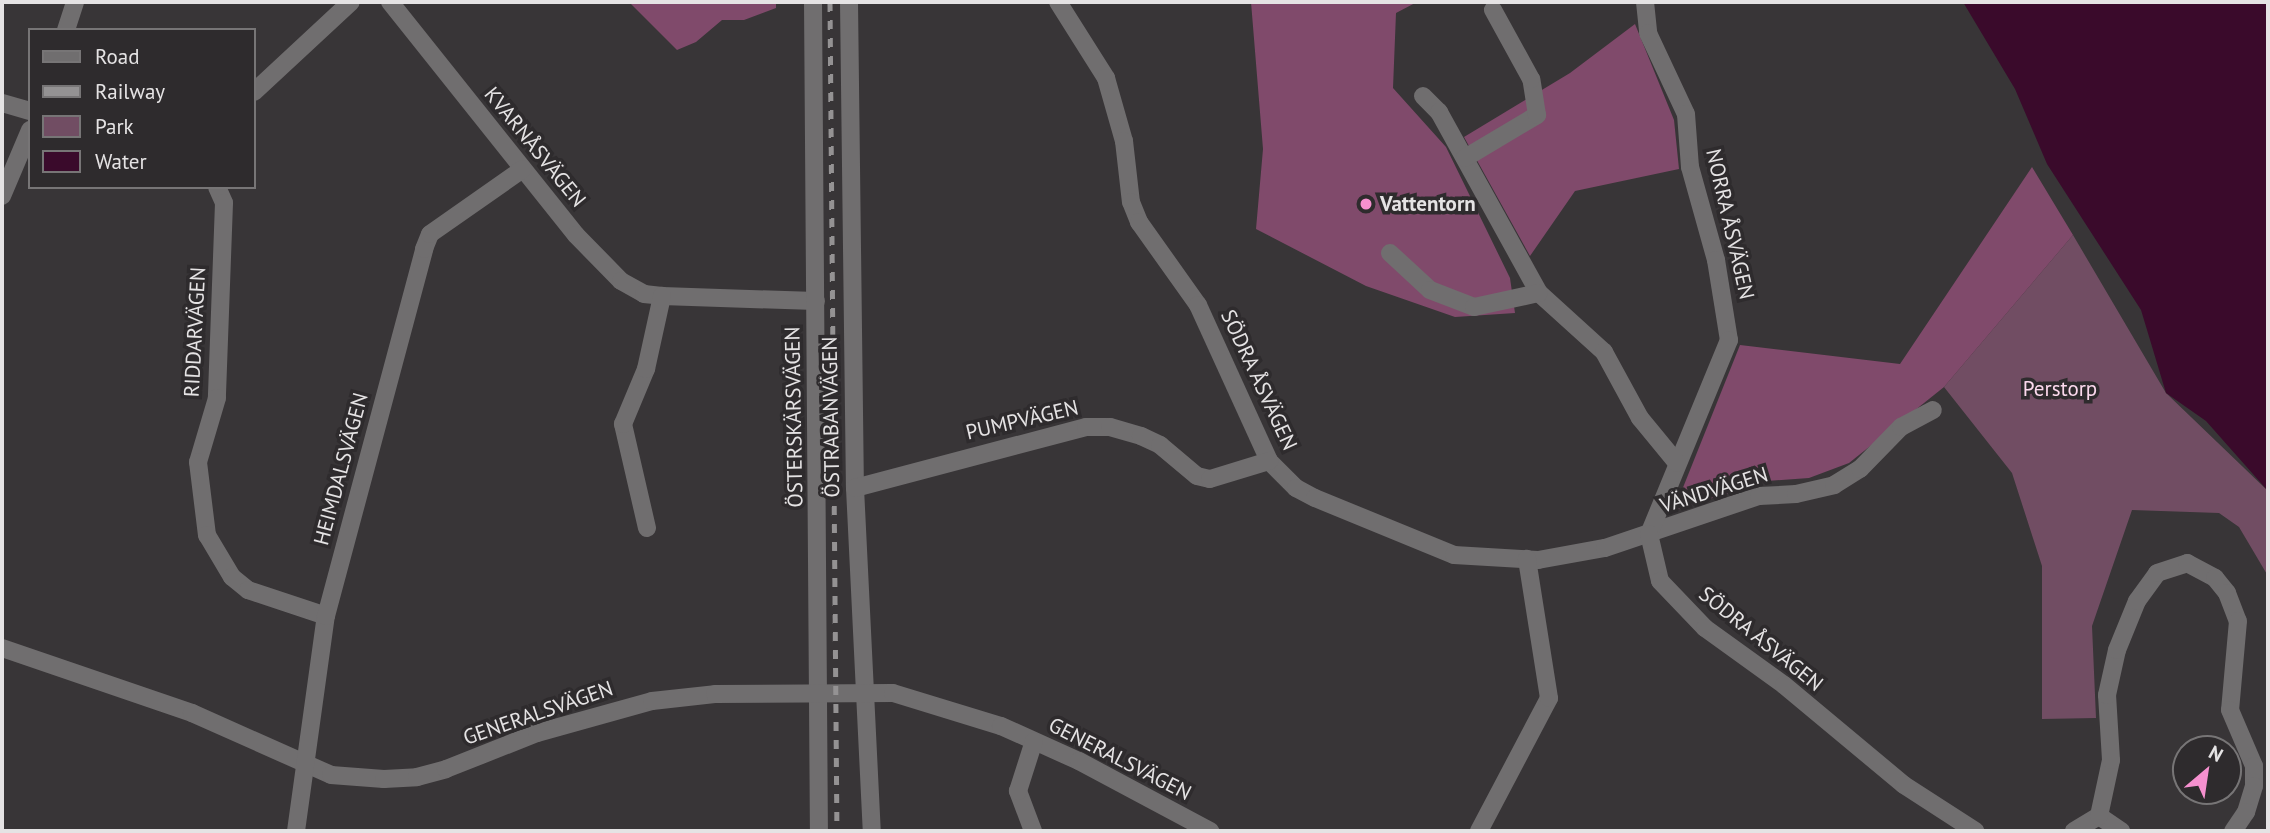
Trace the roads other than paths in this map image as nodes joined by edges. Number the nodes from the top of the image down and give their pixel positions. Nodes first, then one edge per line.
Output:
1 (75, 2) edge
2 (351, 2) edge
3 (390, 2) edge
4 (813, 2) edge
5 (849, 2) edge
6 (1058, 2) edge
7 (1645, 2) edge
8 (1493, 10) dead end
9 (67, 28) edge
10 (256, 90) edge
11 (1423, 96) dead end
12 (2, 103) edge
13 (28, 110) edge
14 (28, 135) edge
15 (1465, 158) junction
16 (523, 169) junction
17 (218, 189) edge
18 (2, 196) edge
19 (1390, 253) dead end
20 (1539, 293) junction
21 (662, 296) junction
22 (816, 301) junction
23 (1933, 410) dead end
24 (1269, 461) junction
25 (1677, 463) junction
26 (855, 488) junction
27 (647, 528) dead end
28 (1649, 534) junction
29 (1527, 559) junction
30 (326, 615) junction
31 (2, 648) edge
32 (818, 690) junction
33 (864, 690) junction
34 (1034, 741) junction
35 (305, 764) junction
36 (2099, 816) junction
37 (296, 831) edge
38 (819, 831) edge
39 (872, 831) edge
40 (1033, 831) edge
41 (1210, 831) edge
42 (1479, 831) edge
43 (1975, 831) edge
44 (2074, 831) edge
45 (2121, 831) edge
46 (2233, 831) edge

1 - 9 street
2 - 10 street
3 - 16 street, KVARNÅSVÄGEN
4 - 22 street, ÖSTERSKÄRSVÄGEN
5 - 26 street, ÖSTRABANVÄGEN
6 - 24 street, SÖDRA ÅSVÄGEN
7 - 25 street, NORRA ÅSVÄGEN
8 - 15 street
11 - 15 street
12 - 13 street
14 - 18 street
15 - 20 street
16 - 21 street, KVARNÅSVÄGEN
16 - 30 street, HEIMDALSVÄGEN
17 - 30 street, RIDDARVÄGEN
19 - 20 street
20 - 25 street
21 - 22 street, KVARNÅSVÄGEN
21 - 27 street
22 - 32 street, ÖSTERSKÄRSVÄGEN
23 - 28 street, VÄNDVÄGEN
24 - 26 street, PUMPVÄGEN
24 - 29 street, SÖDRA ÅSVÄGEN
25 - 28 street, NORRA ÅSVÄGEN
26 - 33 street, ÖSTRABANVÄGEN
28 - 29 street, SÖDRA ÅSVÄGEN
28 - 43 street, SÖDRA ÅSVÄGEN
29 - 42 street
30 - 35 street, HEIMDALSVÄGEN
31 - 35 street, GENERALSVÄGEN
32 - 33 street, GENERALSVÄGEN
32 - 35 street, GENERALSVÄGEN
32 - 38 street, ÖSTERSKÄRSVÄGEN
33 - 34 street, GENERALSVÄGEN
33 - 39 street, ÖSTRABANVÄGEN
34 - 40 street
34 - 41 street, GENERALSVÄGEN
35 - 37 street, HEIMDALSVÄGEN
36 - 44 street
36 - 45 street
36 - 46 street

